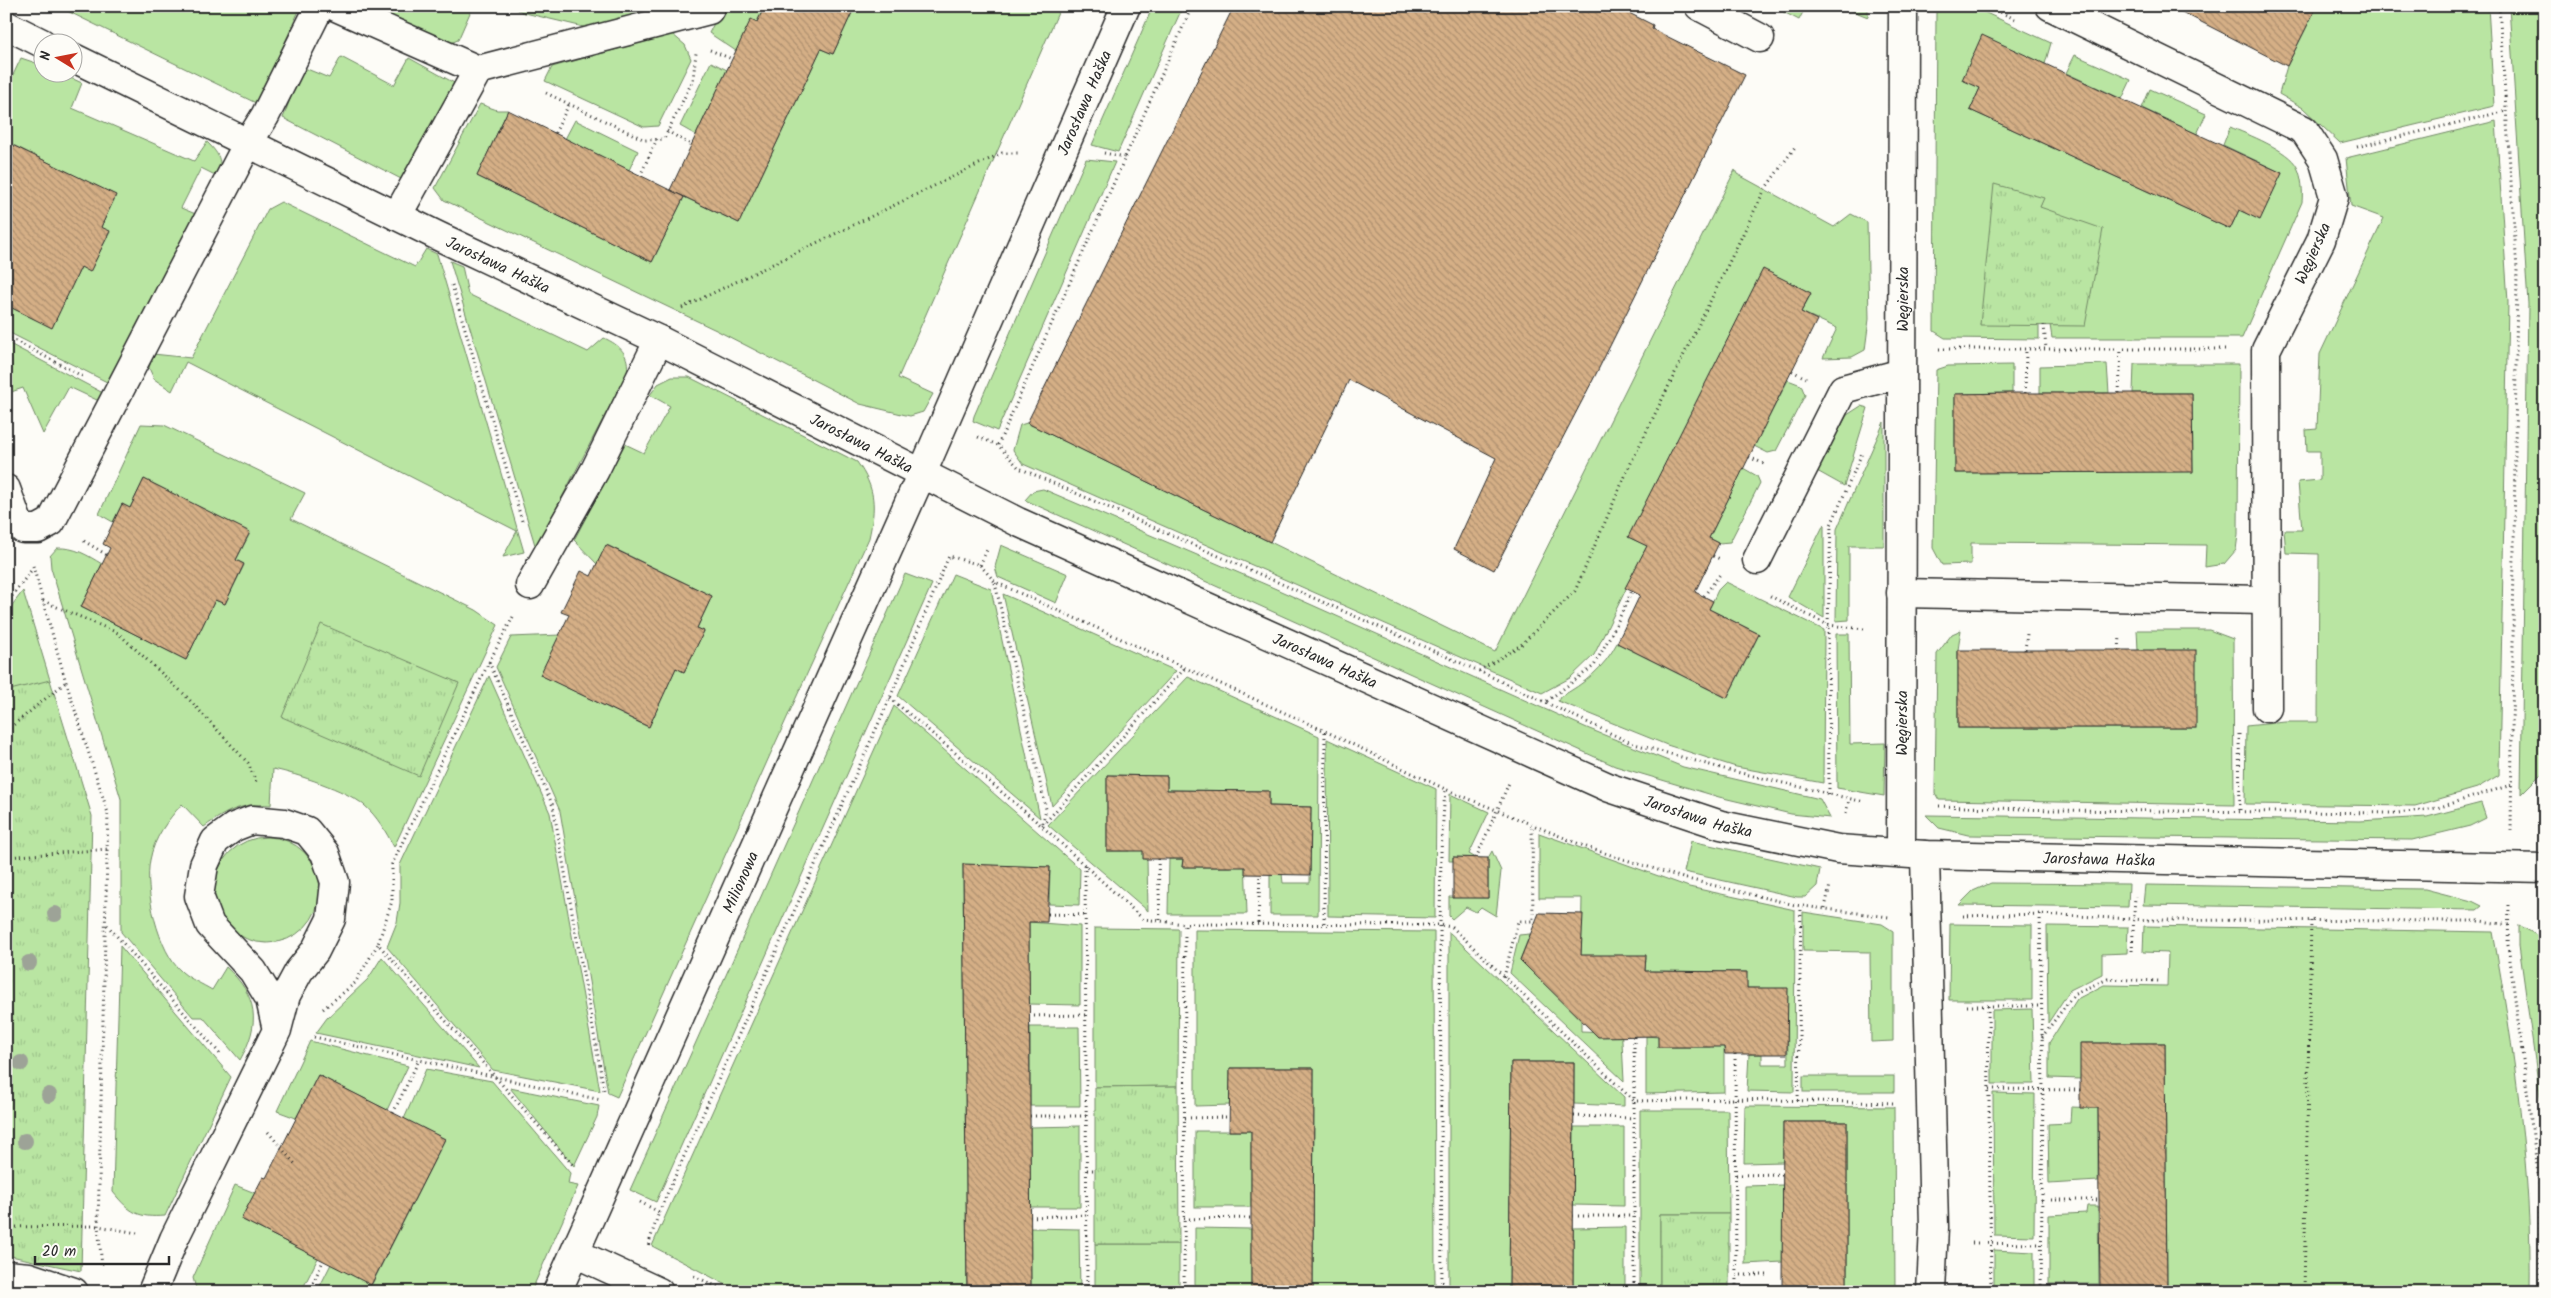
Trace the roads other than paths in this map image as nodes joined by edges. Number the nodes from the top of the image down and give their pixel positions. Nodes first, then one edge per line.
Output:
1 (320, 6) edge
2 (334, 6) edge
3 (711, 6) edge
4 (1126, 6) edge
5 (1699, 6) edge
6 (1903, 6) edge
7 (2050, 6) edge
8 (6, 25) edge
9 (32, 37) edge
10 (1760, 38) dead end
11 (82, 62) edge
12 (478, 70) junction
13 (248, 142) junction
14 (397, 216) junction
15 (659, 340) junction
16 (1902, 373) junction
17 (922, 473) junction
18 (6, 488) edge
19 (1757, 560) dead end
20 (530, 584) road end
21 (1901, 594) junction
22 (2266, 600) junction
23 (2267, 708) dead end
24 (1913, 854) junction
25 (2545, 868) edge
26 (278, 1030) junction
27 (575, 1253) junction
28 (6, 1274) edge
29 (74, 1292) edge
30 (152, 1292) edge
31 (557, 1292) edge
32 (659, 1292) edge
33 (1932, 1292) edge

1 - 13 street
2 - 12 street
3 - 12 street
4 - 17 street, Jarosława Haška
5 - 10 street
6 - 16 street, Węgierska
7 - 22 street, Węgierska
8 - 9 street
11 - 13 street, Jarosława Haška
12 - 14 street
13 - 14 street, Jarosława Haška
13 - 18 street
14 - 15 street, Jarosława Haška
15 - 17 street, Jarosława Haška
15 - 20 street
16 - 19 street
16 - 21 street, Węgierska
17 - 24 street, Jarosława Haška
17 - 27 street, Milionowa
21 - 22 street
21 - 24 street, Węgierska
22 - 23 street, Węgierska
24 - 25 street, Jarosława Haška
24 - 33 street, Węgierska
26 - 26 street
26 - 30 street
27 - 31 street, Milionowa
27 - 32 street
28 - 29 street

